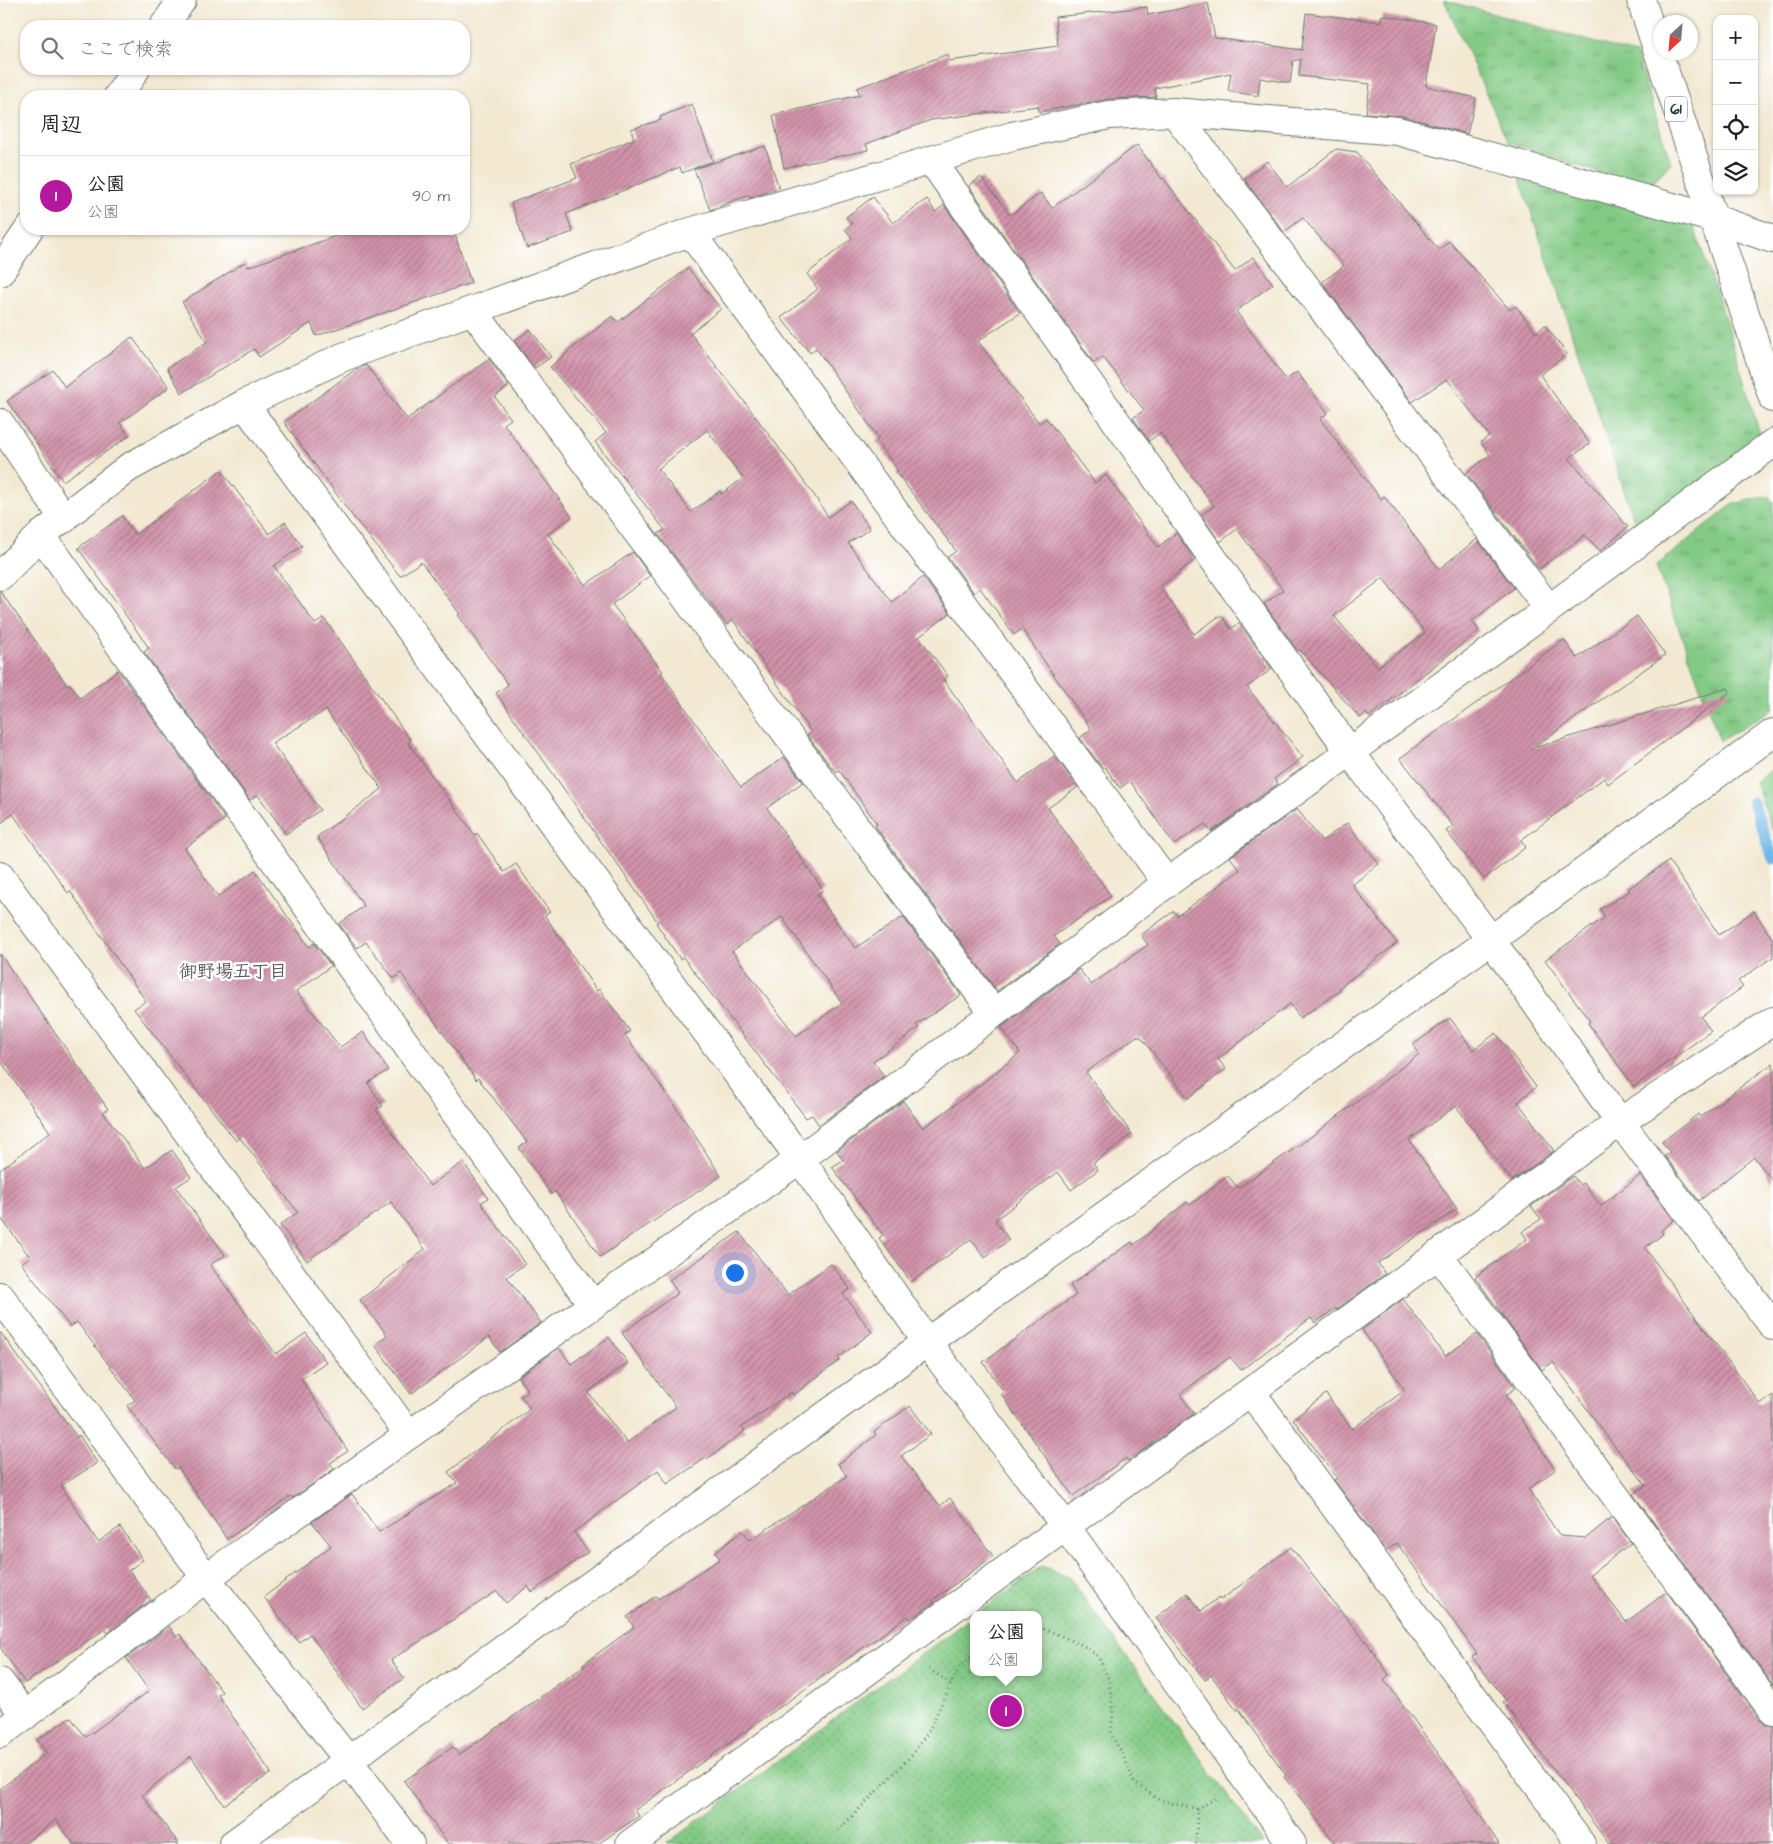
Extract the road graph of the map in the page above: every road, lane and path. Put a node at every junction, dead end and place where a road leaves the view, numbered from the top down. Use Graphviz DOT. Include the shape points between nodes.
graph roads {
  1 [pos="182,0"];
  2 [pos="1641,0"];
  3 [pos="168,20"];
  4 [pos="132,75"];
  5 [pos="122,90"];
  6 [pos="1174,112"];
  7 [pos="932,160"];
  8 [pos="1712,218"];
  9 [pos="690,232"];
  10 [pos="25,235"];
  11 [pos="1773,239"];
  12 [pos="0,272"];
  13 [pos="473,311"];
  14 [pos="1773,398"];
  15 [pos="244,404"];
  16 [pos="0,423"];
  17 [pos="1773,444"];
  18 [pos="64,520"];
  19 [pos="41,536"];
  20 [pos="0,576"];
  21 [pos="1549,609"];
  22 [pos="1773,733"];
  23 [pos="1350,752"];
  24 [pos="0,876"];
  25 [pos="1167,883"];
  26 [pos="1491,940"];
  27 [pos="994,1013"];
  28 [pos="1773,1021"];
  29 [pos="1620,1122"];
  30 [pos="800,1158"];
  31 [pos="1438,1254"];
  32 [pos="0,1296"];
  33 [pos="593,1305"];
  34 [pos="1773,1326"];
  35 [pos="928,1342"];
  36 [pos="1251,1392"];
  37 [pos="409,1435"];
  38 [pos="1066,1527"];
  39 [pos="206,1578"];
  40 [pos="1042,1629"];
  41 [pos="970,1658"];
  42 [pos="0,1682"];
  43 [pos="1773,1711"];
  44 [pos="25,1716"];
  45 [pos="0,1734"];
  46 [pos="348,1760"];
  47 [pos="1246,1780"];
  48 [pos="1197,1809"];
  49 [pos="838,1831"];
  50 [pos="233,1844"];
  51 [pos="410,1844"];
  52 [pos="630,1844"];
  53 [pos="1196,1844"];
  54 [pos="1292,1844"];
  55 [pos="1581,1844"];
  1 -- 3 [label="street"];
  2 -- 8 [label="street, 61"];
  4 -- 5 [label="street"];
  6 -- 7 [label="street" via="1109,115 1012,136"];
  6 -- 8 [label="street" via="1398,131"];
  6 -- 21 [label="street"];
  7 -- 9 [label="street"];
  7 -- 23 [label="street"];
  8 -- 11 [label="street"];
  8 -- 14 [label="street, 61"];
  9 -- 13 [label="street"];
  9 -- 25 [label="street"];
  10 -- 12 [label="street"];
  13 -- 15 [label="street" via="343,357"];
  13 -- 27 [label="street"];
  15 -- 18 [label="street" via="128,468"];
  15 -- 30 [label="street"];
  16 -- 18 [label="street"];
  17 -- 21 [label="street"];
  18 -- 19 [label="street"];
  19 -- 20 [label="street"];
  19 -- 33 [label="street"];
  21 -- 23 [label="street"];
  22 -- 26 [label="street"];
  23 -- 25 [label="street"];
  23 -- 26 [label="street"];
  24 -- 37 [label="street"];
  25 -- 27 [label="street"];
  26 -- 29 [label="street"];
  26 -- 35 [label="street"];
  27 -- 30 [label="street"];
  28 -- 29 [label="street"];
  29 -- 31 [label="street"];
  29 -- 34 [label="street"];
  30 -- 33 [label="street"];
  30 -- 35 [label="street"];
  31 -- 36 [label="street"];
  31 -- 43 [label="street"];
  32 -- 39 [label="street"];
  33 -- 37 [label="street"];
  35 -- 38 [label="street"];
  35 -- 46 [label="street"];
  36 -- 38 [label="street"];
  36 -- 55 [label="street"];
  37 -- 39 [label="street"];
  38 -- 47 [label="street"];
  38 -- 52 [label="street"];
  39 -- 44 [label="street"];
  39 -- 46 [label="street"];
  40 -- 48 [label="path" via="1082,1645 1098,1656 1109,1680 1113,1712 1111,1734 1134,1782 1159,1800"];
  41 -- 49 [label="path" via="960,1666 928,1732 912,1755"];
  42 -- 44 [label="street"];
  44 -- 45 [label="street"];
  46 -- 50 [label="street"];
  46 -- 51 [label="street"];
  47 -- 48 [label="path"];
  47 -- 54 [label="street"];
  48 -- 53 [label="path"];
}
